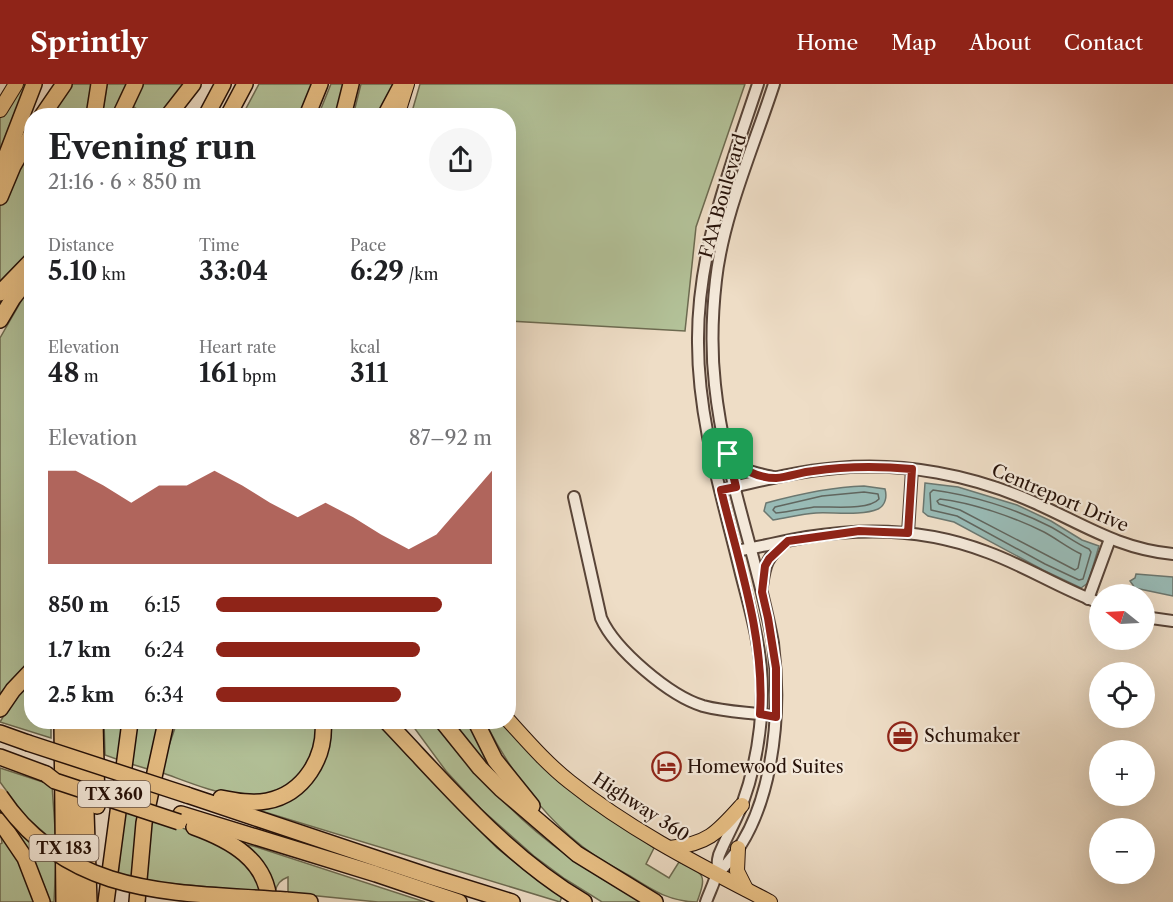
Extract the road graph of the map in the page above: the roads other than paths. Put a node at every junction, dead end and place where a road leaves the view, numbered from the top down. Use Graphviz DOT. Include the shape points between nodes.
graph roads {
  1 [pos="16,84"];
  2 [pos="34,84"];
  3 [pos="64,84"];
  4 [pos="99,84"];
  5 [pos="135,84"];
  6 [pos="193,84"];
  7 [pos="213,84"];
  8 [pos="223,84"];
  9 [pos="232,84"];
  10 [pos="245,84"];
  11 [pos="320,84"];
  12 [pos="351,84"];
  13 [pos="402,84"];
  14 [pos="407,84"];
  15 [pos="758,84"];
  16 [pos="774,84"];
  17 [pos="25,108"];
  18 [pos="48,108"];
  19 [pos="95,108"];
  20 [pos="124,108"];
  21 [pos="174,108"];
  22 [pos="200,108"];
  23 [pos="210,108"];
  24 [pos="219,108"];
  25 [pos="232,108"];
  26 [pos="310,108"];
  27 [pos="345,108"];
  28 [pos="389,108"];
  29 [pos="400,108"];
  30 [pos="0,110"];
  31 [pos="24,110"];
  32 [pos="24,147"];
  33 [pos="0,171"];
  34 [pos="0,197"];
  35 [pos="24,268"];
  36 [pos="24,284"];
  37 [pos="0,293"];
  38 [pos="699,311"];
  39 [pos="714,312"];
  40 [pos="0,320"];
  41 [pos="728,454"];
  42 [pos="912,469"];
  43 [pos="776,478"];
  44 [pos="736,487"];
  45 [pos="721,490"];
  46 [pos="574,497"];
  47 [pos="908,533"];
  48 [pos="1110,539"];
  49 [pos="788,541"];
  50 [pos="751,549"];
  51 [pos="736,551"];
  52 [pos="1173,554"];
  53 [pos="762,592"];
  54 [pos="1088,599"];
  55 [pos="1155,619"];
  56 [pos="1173,621"];
  57 [pos="24,678"];
  58 [pos="0,709"];
  59 [pos="760,714"];
  60 [pos="776,717"];
  61 [pos="516,728"];
  62 [pos="65,729"];
  63 [pos="68,729"];
  64 [pos="84,729"];
  65 [pos="95,729"];
  66 [pos="129,729"];
  67 [pos="166,729"];
  68 [pos="323,729"];
  69 [pos="394,729"];
  70 [pos="407,729"];
  71 [pos="449,729"];
  72 [pos="480,729"];
  73 [pos="0,733"];
  74 [pos="0,757"];
  75 [pos="441,778"];
  76 [pos="188,792"];
  77 [pos="0,796"];
  78 [pos="742,805"];
  79 [pos="180,818"];
  80 [pos="0,821"];
  81 [pos="547,827"];
  82 [pos="669,848"];
  83 [pos="738,848"];
  84 [pos="717,874"];
  85 [pos="746,889"];
  86 [pos="707,898"];
  87 [pos="138,901"];
  88 [pos="42,902"];
  89 [pos="64,902"];
  90 [pos="75,902"];
  91 [pos="89,902"];
  92 [pos="98,902"];
  93 [pos="106,902"];
  94 [pos="269,902"];
  95 [pos="305,902"];
  96 [pos="310,902"];
  97 [pos="459,902"];
  98 [pos="512,902"];
  99 [pos="584,902"];
  100 [pos="655,902"];
  101 [pos="770,902"];
  1 -- 30 [label="main road"];
  2 -- 17 [label="highway"];
  3 -- 18 [label="highway"];
  4 -- 19 [label="highway"];
  5 -- 20 [label="highway"];
  6 -- 21 [label="highway"];
  7 -- 22 [label="highway"];
  8 -- 23 [label="highway"];
  9 -- 24 [label="highway"];
  10 -- 25 [label="highway"];
  11 -- 26 [label="highway"];
  12 -- 27 [label="highway"];
  13 -- 28 [label="highway"];
  14 -- 29 [label="main road"];
  15 -- 38 [label="street, FAA Boulevard" via="718,202 702,275"];
  16 -- 39 [label="street, FAA Boulevard" via="723,243"];
  31 -- 33 [label="highway"];
  32 -- 34 [label="highway"];
  35 -- 37 [label="highway"];
  36 -- 40 [label="highway"];
  38 -- 39 [label="street"];
  38 -- 45 [label="street, FAA Boulevard" via="699,375"];
  39 -- 41 [label="street, FAA Boulevard" via="715,385"];
  41 -- 43 [label="street" via="734,464"];
  41 -- 44 [label="street, FAA Boulevard"];
  42 -- 43 [label="street, Centreport Drive" via="862,466"];
  42 -- 47 [label="street"];
  42 -- 48 [label="street, Centreport Drive" via="966,478 1008,492"];
  43 -- 44 [label="street, Centreport Drive"];
  44 -- 45 [label="street, Centreport Drive"];
  44 -- 50 [label="street, FAA Boulevard"];
  45 -- 51 [label="street, FAA Boulevard"];
  46 -- 59 [label="street" via="600,618 610,635 658,681 683,698 736,714"];
  47 -- 49 [label="street" via="859,531"];
  47 -- 54 [label="street" via="988,552"];
  48 -- 52 [label="street, Centreport Drive"];
  48 -- 54 [label="street"];
  49 -- 50 [label="street"];
  49 -- 53 [label="street" via="765,566"];
  50 -- 51 [label="street"];
  50 -- 53 [label="street, FAA Boulevard"];
  51 -- 59 [label="street, FAA Boulevard" via="759,653"];
  53 -- 60 [label="street, FAA Boulevard" via="776,668"];
  55 -- 56 [label="street"];
  57 -- 58 [label="highway"];
  59 -- 60 [label="street"];
  59 -- 78 [label="street, FAA Boulevard" via="754,764"];
  60 -- 83 [label="street, FAA Boulevard" via="759,801"];
  61 -- 82 [label="main road, Highway 360" via="569,781"];
  62 -- 89 [label="highway, TX 183"];
  63 -- 90 [label="highway" via="73,742"];
  64 -- 91 [label="highway"];
  65 -- 92 [label="highway, TX 183"];
  66 -- 93 [label="highway"];
  67 -- 87 [label="highway" via="144,823"];
  68 -- 76 [label="highway" via="318,758 304,781 287,794 269,801 249,802"];
  69 -- 75 [label="highway"];
  70 -- 75 [label="highway"];
  71 -- 81 [label="highway" via="501,789"];
  72 -- 81 [label="highway" via="495,760"];
  73 -- 76 [label="highway, TX 360, bridge"];
  74 -- 79 [label="highway, TX 360, bridge"];
  75 -- 99 [label="highway" via="491,831"];
  76 -- 98 [label="highway, TX 360"];
  77 -- 95 [label="highway, bridge" via="43,843 106,879 150,889"];
  78 -- 82 [label="main road" via="707,839"];
  78 -- 84 [label="street, FAA Boulevard" via="717,858"];
  79 -- 94 [label="highway" via="250,857 268,887"];
  79 -- 97 [label="highway, TX 360"];
  80 -- 88 [label="highway" via="25,858"];
  81 -- 100 [label="highway" via="577,854"];
  82 -- 84 [label="main road, Highway 360"];
  83 -- 84 [label="street, FAA Boulevard"];
  83 -- 85 [label="main road" via="737,871"];
  84 -- 85 [label="main road, Highway 360"];
  84 -- 86 [label="street, FAA Boulevard"];
  85 -- 101 [label="main road, Highway 360"];
  95 -- 96 [label="highway"];
}
